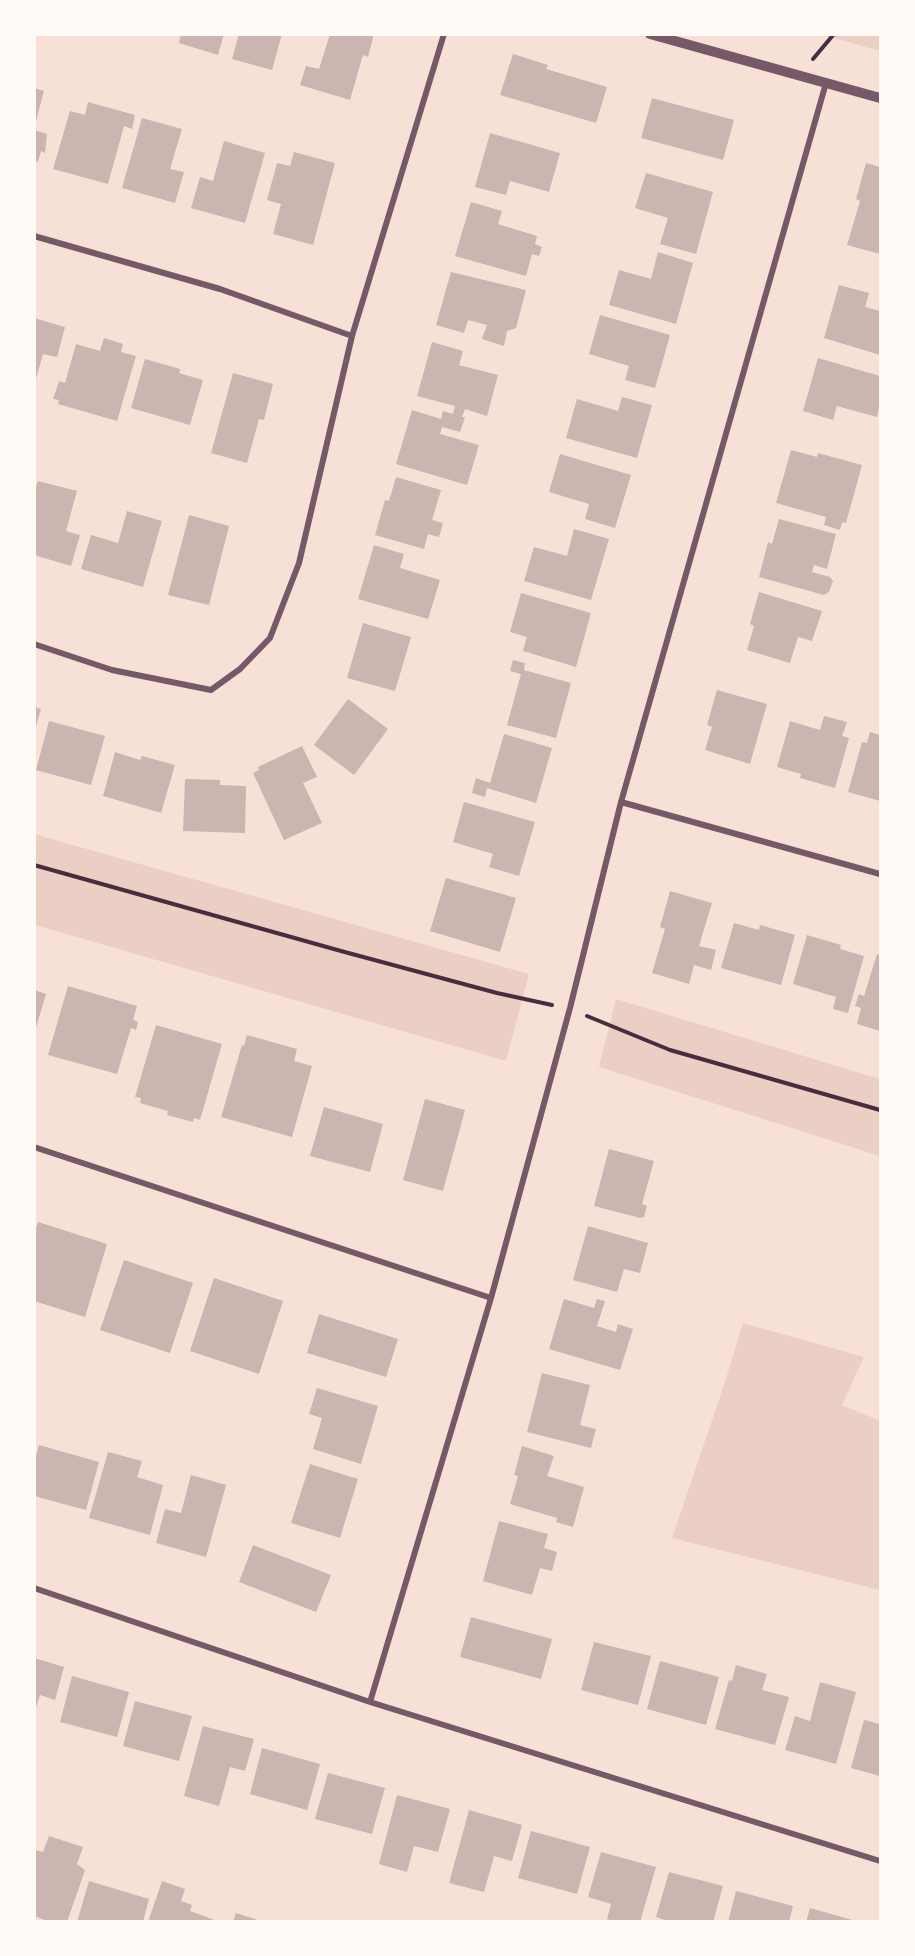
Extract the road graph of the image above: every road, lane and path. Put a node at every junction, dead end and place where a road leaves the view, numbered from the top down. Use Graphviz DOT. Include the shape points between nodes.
graph roads {
  1 [pos="444,34"];
  2 [pos="650,34"];
  3 [pos="834,34"];
  4 [pos="798,76"];
  5 [pos="826,82"];
  6 [pos="880,98"];
  7 [pos="34,236"];
  8 [pos="352,336"];
  9 [pos="34,644"];
  10 [pos="621,802"];
  11 [pos="34,865"];
  12 [pos="880,874"];
  13 [pos="570,1008"];
  14 [pos="880,1110"];
  15 [pos="34,1147"];
  16 [pos="491,1298"];
  17 [pos="34,1588"];
  18 [pos="369,1702"];
  19 [pos="880,1861"];
  1 -- 8 [label="street"];
  2 -- 4 [label="street"];
  3 -- 4 [label="path"];
  4 -- 5 [label="street"];
  5 -- 6 [label="street"];
  5 -- 10 [label="street"];
  7 -- 8 [label="street" via="220,290"];
  8 -- 9 [label="street" via="299,563 270,638 240,669 211,690 112,670"];
  10 -- 12 [label="street"];
  10 -- 13 [label="street"];
  11 -- 13 [label="path" via="497,993"];
  13 -- 14 [label="path" via="670,1050"];
  13 -- 16 [label="street"];
  15 -- 16 [label="street"];
  16 -- 18 [label="street"];
  17 -- 18 [label="street"];
  18 -- 19 [label="street"];
}
